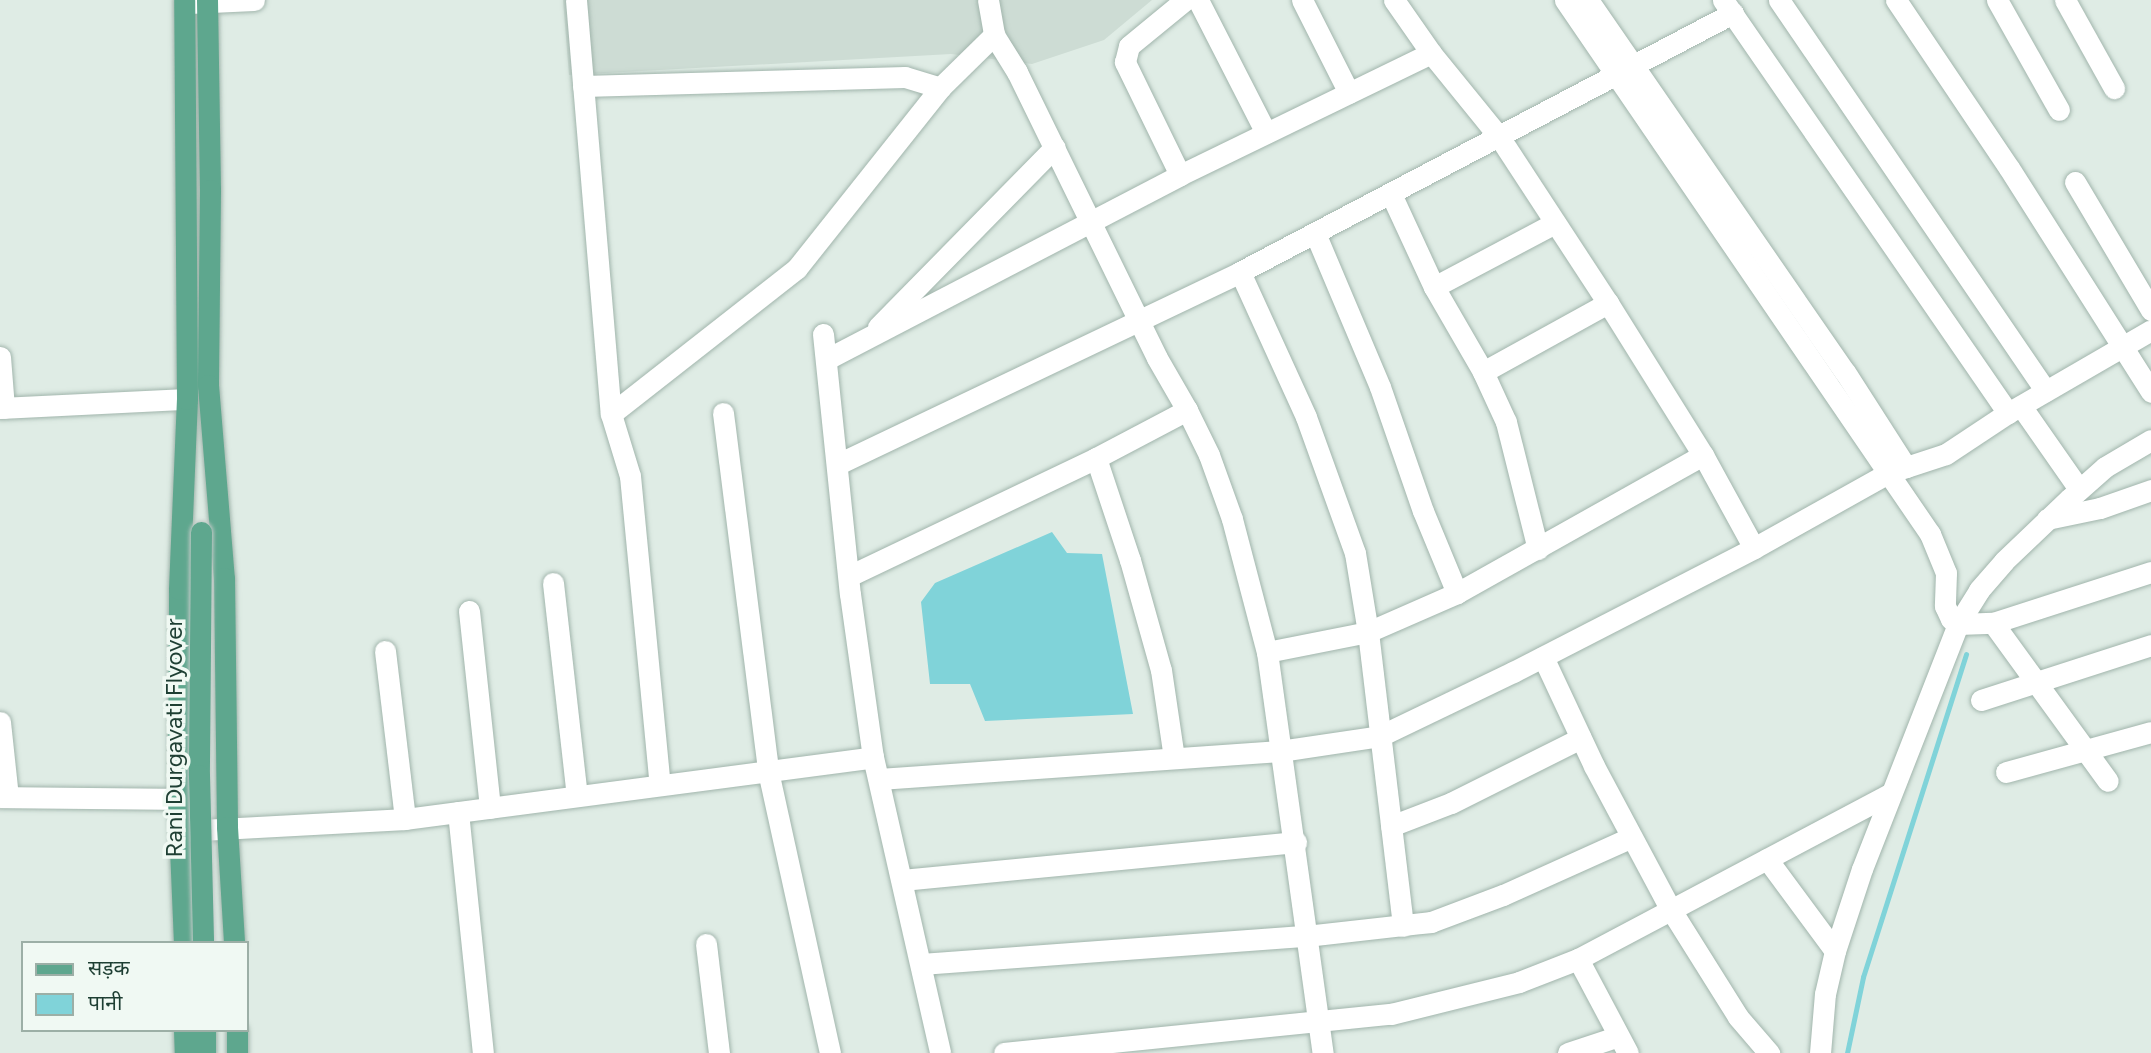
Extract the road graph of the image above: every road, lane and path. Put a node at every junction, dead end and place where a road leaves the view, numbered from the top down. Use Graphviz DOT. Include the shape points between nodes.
graph roads {
  1 [pos="254,0"];
  2 [pos="576,0"];
  3 [pos="988,0"];
  4 [pos="1185,0"];
  5 [pos="1198,0"];
  6 [pos="1302,0"];
  7 [pos="1394,0"];
  8 [pos="1565,0"];
  9 [pos="1588,0"];
  10 [pos="1779,0"];
  11 [pos="1896,0"];
  12 [pos="1997,0"];
  13 [pos="2065,0"];
  14 [pos="184,1"];
  15 [pos="207,2"];
  16 [pos="1728,6"];
  17 [pos="994,35"];
  18 [pos="1431,53"];
  19 [pos="1624,70"];
  20 [pos="583,86"];
  21 [pos="940,88"];
  22 [pos="2114,89"];
  23 [pos="1349,93"];
  24 [pos="2059,110"];
  25 [pos="1266,133"];
  26 [pos="1500,138"];
  27 [pos="1055,148"];
  28 [pos="1180,175"];
  29 [pos="2075,182"];
  30 [pos="1391,194"];
  31 [pos="1092,223"];
  32 [pos="1555,223"];
  33 [pos="1315,233"];
  34 [pos="1240,272"];
  35 [pos="1434,287"];
  36 [pos="1608,303"];
  37 [pos="2151,310"];
  38 [pos="1138,318"];
  39 [pos="2151,330"];
  40 [pos="823,334"];
  41 [pos="864,340"];
  42 [pos="2120,346"];
  43 [pos="0,357"];
  44 [pos="827,359"];
  45 [pos="1483,372"];
  46 [pos="2046,391"];
  47 [pos="2151,392"];
  48 [pos="187,399"];
  49 [pos="2,408"];
  50 [pos="1187,410"];
  51 [pos="2015,410"];
  52 [pos="723,413"];
  53 [pos="611,414"];
  54 [pos="2151,440"];
  55 [pos="1703,455"];
  56 [pos="1096,458"];
  57 [pos="838,464"];
  58 [pos="1897,470"];
  59 [pos="184,479"];
  60 [pos="217,488"];
  61 [pos="2079,489"];
  62 [pos="2151,490"];
  63 [pos="2047,519"];
  64 [pos="201,532"];
  65 [pos="1538,548"];
  66 [pos="1754,548"];
  67 [pos="2151,572"];
  68 [pos="849,576"];
  69 [pos="553,583"];
  70 [pos="1457,593"];
  71 [pos="469,611"];
  72 [pos="1993,623"];
  73 [pos="1958,624"];
  74 [pos="1368,632"];
  75 [pos="2151,645"];
  76 [pos="385,651"];
  77 [pos="1267,652"];
  78 [pos="1543,657"];
  79 [pos="2036,682"];
  80 [pos="1981,700"];
  81 [pos="0,722"];
  82 [pos="2151,732"];
  83 [pos="1380,736"];
  84 [pos="1581,738"];
  85 [pos="2086,750"];
  86 [pos="1280,751"];
  87 [pos="873,757"];
  88 [pos="1174,758"];
  89 [pos="768,771"];
  90 [pos="2006,772"];
  91 [pos="878,779"];
  92 [pos="2108,780"];
  93 [pos="660,785"];
  94 [pos="1890,794"];
  95 [pos="577,796"];
  96 [pos="4,797"];
  97 [pos="178,799"];
  98 [pos="490,808"];
  99 [pos="458,812"];
  100 [pos="405,819"];
  101 [pos="1391,826"];
  102 [pos="227,827"];
  103 [pos="178,831"];
  104 [pos="1632,837"];
  105 [pos="1296,842"];
  106 [pos="1767,859"];
  107 [pos="902,880"];
  108 [pos="1671,910"];
  109 [pos="1403,926"];
  110 [pos="1306,936"];
  111 [pos="184,941"];
  112 [pos="203,941"];
  113 [pos="234,941"];
  114 [pos="706,944"];
  115 [pos="1835,951"];
  116 [pos="1578,959"];
  117 [pos="920,964"];
  118 [pos="1320,1023"];
  119 [pos="184,1032"];
  120 [pos="205,1032"];
  121 [pos="237,1032"];
  122 [pos="1622,1045"];
  123 [pos="185,1053"];
  124 [pos="205,1053"];
  125 [pos="237,1053"];
  126 [pos="483,1053"];
  127 [pos="719,1053"];
  128 [pos="831,1053"];
  129 [pos="940,1053"];
  130 [pos="1004,1053"];
  131 [pos="1323,1053"];
  132 [pos="1568,1053"];
  133 [pos="1769,1053"];
  134 [pos="1820,1053"];
  1 -- 15 [label="street"];
  2 -- 20 [label="street"];
  3 -- 17 [label="street"];
  4 -- 28 [label="street" via="1129,46 1125,62"];
  5 -- 25 [label="street"];
  6 -- 23 [label="street"];
  7 -- 18 [label="street"];
  8 -- 19 [label="street"];
  9 -- 19 [label="street"];
  10 -- 46 [label="street"];
  11 -- 42 [label="street" via="2009,168"];
  12 -- 24 [label="street"];
  13 -- 22 [label="street"];
  14 -- 15 [label="street"];
  14 -- 48 [label="main road"];
  15 -- 60 [label="main road" via="208,385"];
  16 -- 19 [label="street"];
  16 -- 51 [label="street"];
  17 -- 21 [label="street"];
  17 -- 27 [label="street"];
  18 -- 23 [label="street"];
  18 -- 26 [label="street"];
  19 -- 26 [label="street"];
  19 -- 58 [label="street"];
  20 -- 21 [label="street" via="905,77"];
  20 -- 53 [label="street"];
  21 -- 53 [label="street" via="797,268"];
  23 -- 25 [label="street"];
  25 -- 28 [label="street"];
  26 -- 30 [label="street"];
  26 -- 32 [label="street"];
  27 -- 31 [label="street"];
  27 -- 41 [label="street"];
  28 -- 31 [label="street"];
  29 -- 37 [label="street"];
  30 -- 33 [label="street"];
  30 -- 35 [label="street"];
  31 -- 38 [label="street"];
  31 -- 41 [label="street"];
  32 -- 35 [label="street"];
  32 -- 36 [label="street"];
  33 -- 34 [label="street"];
  33 -- 70 [label="street" via="1380,387"];
  34 -- 38 [label="street"];
  34 -- 74 [label="street" via="1337,498 1354,554"];
  35 -- 45 [label="street"];
  36 -- 45 [label="street"];
  36 -- 55 [label="street"];
  38 -- 50 [label="street"];
  38 -- 57 [label="street"];
  39 -- 42 [label="street"];
  40 -- 44 [label="street"];
  41 -- 44 [label="street"];
  42 -- 46 [label="street"];
  42 -- 47 [label="street"];
  43 -- 49 [label="street"];
  44 -- 57 [label="street"];
  45 -- 65 [label="street" via="1506,422"];
  46 -- 51 [label="street"];
  48 -- 49 [label="street"];
  48 -- 59 [label="main road"];
  50 -- 56 [label="street"];
  50 -- 77 [label="street" via="1232,519"];
  51 -- 58 [label="street" via="1946,454"];
  51 -- 61 [label="street"];
  52 -- 89 [label="street"];
  53 -- 93 [label="street" via="630,476"];
  54 -- 61 [label="street" via="2105,467"];
  55 -- 65 [label="street"];
  55 -- 66 [label="street"];
  56 -- 68 [label="street"];
  56 -- 88 [label="street" via="1161,670"];
  57 -- 68 [label="street"];
  58 -- 66 [label="street"];
  58 -- 73 [label="street" via="1940,554 1946,573 1947,614"];
  59 -- 64 [label="main road, Rani Durgavati Flyover"];
  59 -- 97 [label="main road"];
  60 -- 64 [label="main road, Rani Durgavati Flyover"];
  60 -- 102 [label="main road" via="224,578"];
  61 -- 63 [label="street"];
  62 -- 63 [label="street" via="2100,508"];
  63 -- 73 [label="street" via="1979,590"];
  64 -- 112 [label="main road, Rani Durgavati Flyover, bridge"];
  65 -- 70 [label="street"];
  66 -- 78 [label="street"];
  67 -- 72 [label="street"];
  68 -- 87 [label="street"];
  69 -- 95 [label="street"];
  70 -- 74 [label="street"];
  71 -- 98 [label="street"];
  72 -- 73 [label="street"];
  72 -- 79 [label="street"];
  73 -- 94 [label="street"];
  74 -- 77 [label="street"];
  74 -- 83 [label="street"];
  75 -- 79 [label="street"];
  76 -- 100 [label="street"];
  77 -- 86 [label="street"];
  78 -- 83 [label="street"];
  78 -- 84 [label="street"];
  79 -- 80 [label="street"];
  79 -- 85 [label="street"];
  81 -- 96 [label="street"];
  82 -- 85 [label="street"];
  83 -- 86 [label="street"];
  83 -- 101 [label="street"];
  84 -- 101 [label="street" via="1461,798"];
  84 -- 104 [label="street"];
  85 -- 90 [label="street"];
  85 -- 92 [label="street"];
  86 -- 88 [label="street"];
  86 -- 105 [label="street"];
  87 -- 89 [label="street"];
  87 -- 91 [label="street"];
  88 -- 91 [label="street"];
  89 -- 93 [label="street"];
  89 -- 128 [label="street"];
  91 -- 107 [label="street"];
  93 -- 95 [label="street"];
  94 -- 106 [label="street"];
  94 -- 115 [label="street"];
  95 -- 98 [label="street"];
  96 -- 97 [label="street"];
  97 -- 103 [label="main road"];
  98 -- 99 [label="street"];
  99 -- 100 [label="street"];
  99 -- 126 [label="street"];
  100 -- 102 [label="street"];
  101 -- 109 [label="street"];
  102 -- 103 [label="street"];
  102 -- 113 [label="main road"];
  103 -- 111 [label="main road"];
  104 -- 108 [label="street"];
  104 -- 109 [label="street" via="1503,895 1431,922"];
  105 -- 107 [label="street"];
  105 -- 110 [label="street"];
  106 -- 108 [label="street"];
  106 -- 115 [label="street"];
  107 -- 117 [label="street"];
  108 -- 116 [label="street"];
  108 -- 133 [label="street" via="1738,1017"];
  109 -- 110 [label="street"];
  110 -- 117 [label="street"];
  110 -- 118 [label="street"];
  114 -- 127 [label="street"];
  115 -- 134 [label="street" via="1825,993"];
  116 -- 118 [label="street" via="1519,982 1443,1003"];
  116 -- 122 [label="street"];
  117 -- 129 [label="street"];
  118 -- 130 [label="street"];
  118 -- 131 [label="street"];
  119 -- 123 [label="main road"];
  120 -- 124 [label="main road"];
  121 -- 125 [label="main road"];
  122 -- 132 [label="street"];
}
